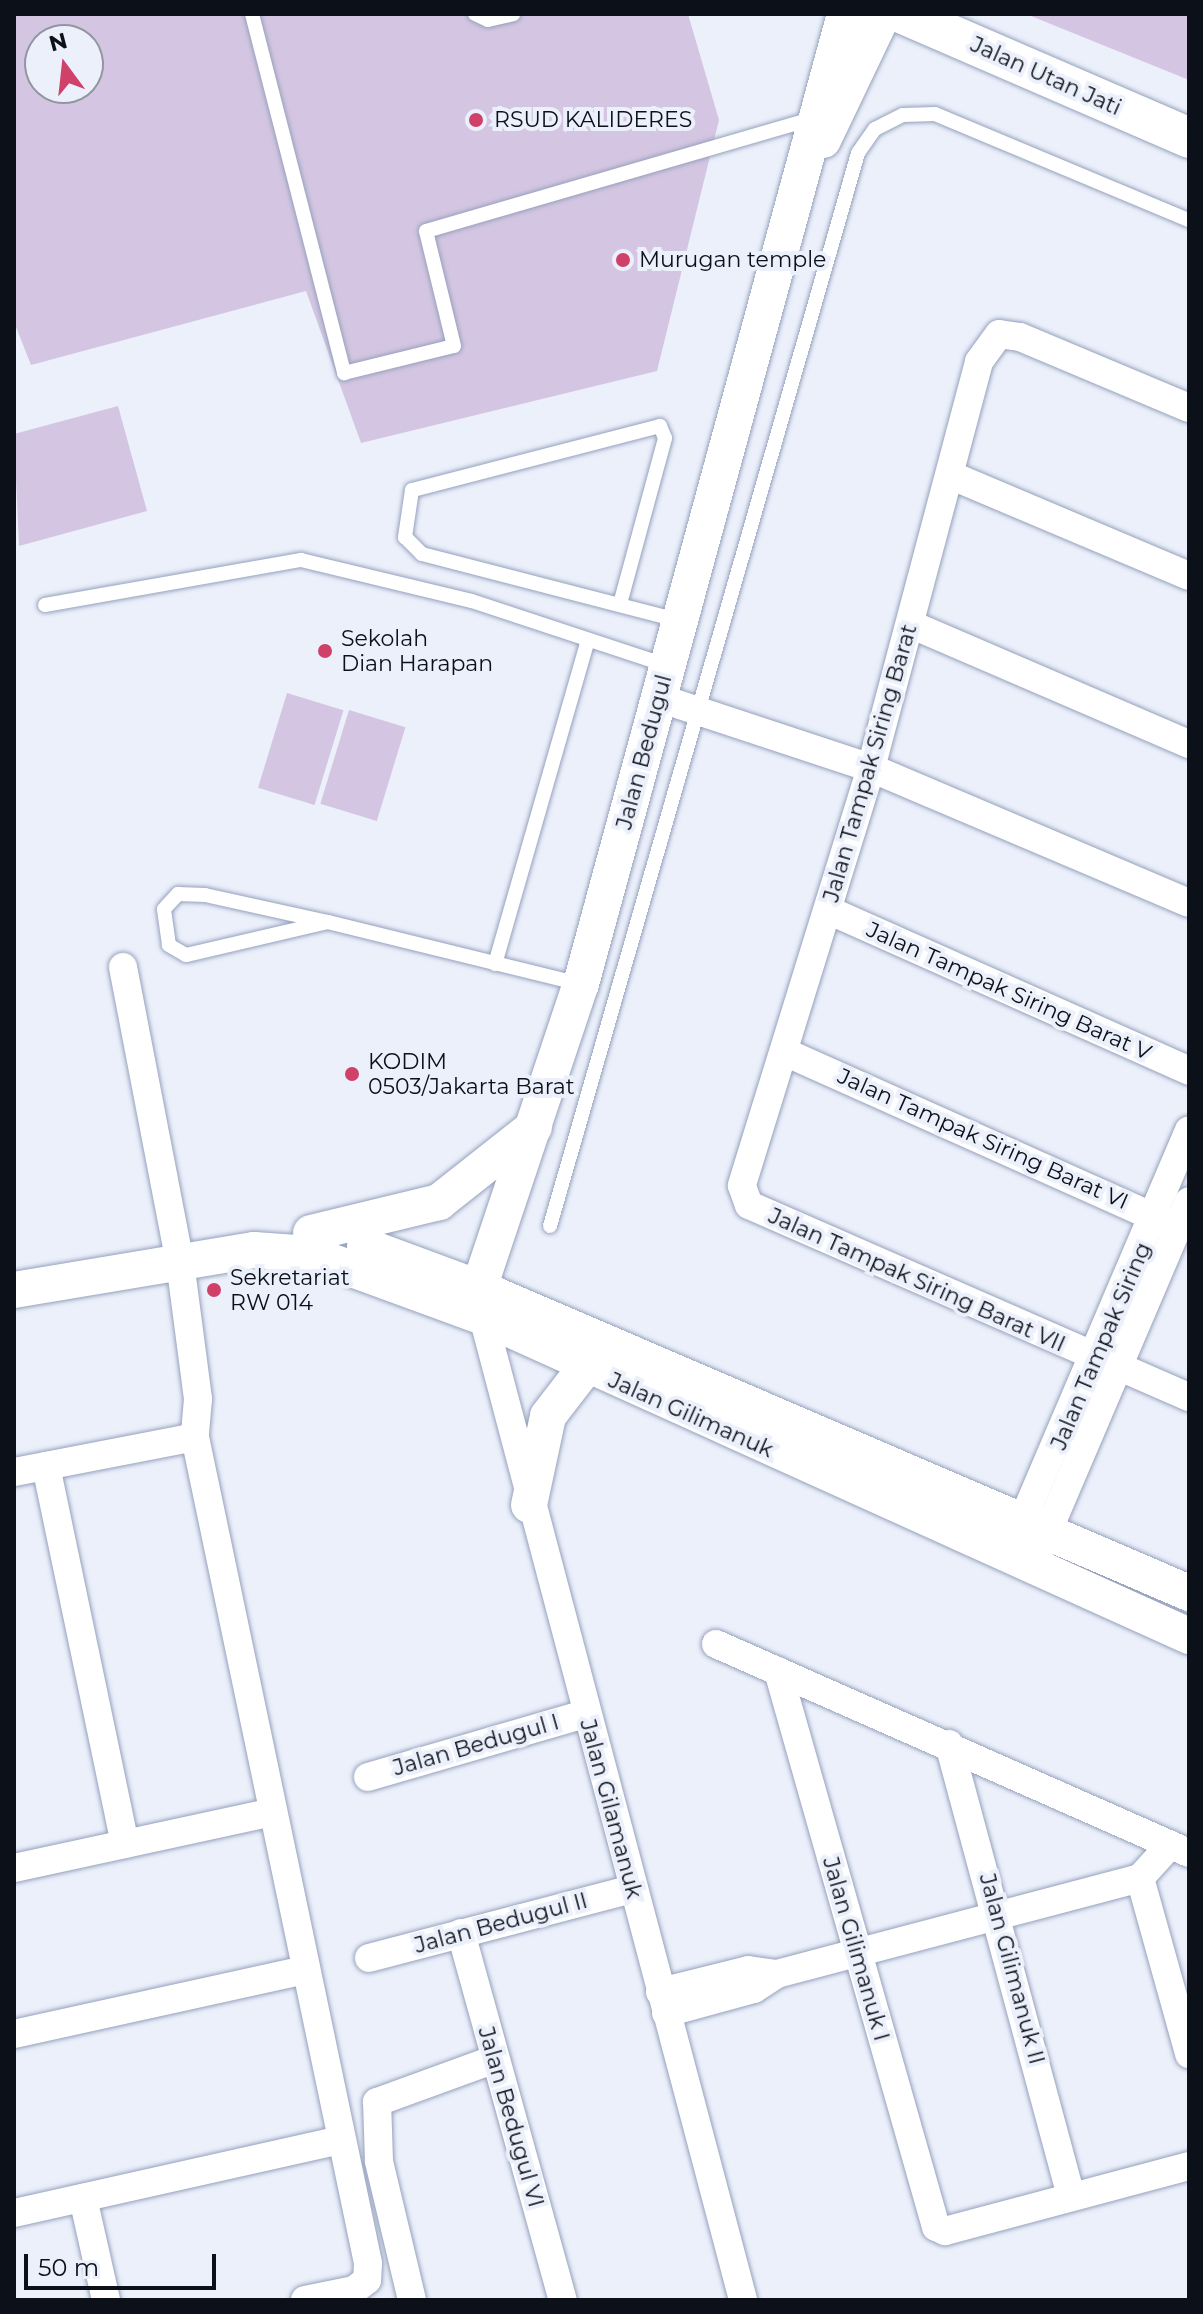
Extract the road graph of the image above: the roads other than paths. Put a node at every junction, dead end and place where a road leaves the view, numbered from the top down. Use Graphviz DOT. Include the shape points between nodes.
graph roads {
  1 [pos="475,14"];
  2 [pos="513,14"];
  3 [pos="845,14"];
  4 [pos="883,14"];
  5 [pos="903,14"];
  6 [pos="255,15"];
  7 [pos="818,117"];
  8 [pos="1189,138"];
  9 [pos="796,182"];
  10 [pos="1189,220"];
  11 [pos="1189,408"];
  12 [pos="950,475"];
  13 [pos="1189,576"];
  14 [pos="620,604"];
  15 [pos="45,605"];
  16 [pos="680,620"];
  17 [pos="910,624"];
  18 [pos="588,640"];
  19 [pos="663,682"];
  20 [pos="698,712"];
  21 [pos="1189,744"];
  22 [pos="871,768"];
  23 [pos="1189,903"];
  24 [pos="828,910"];
  25 [pos="328,922"];
  26 [pos="495,964"];
  27 [pos="123,967"];
  28 [pos="581,984"];
  29 [pos="787,1053"];
  30 [pos="1189,1071"];
  31 [pos="539,1122"];
  32 [pos="1189,1131"];
  33 [pos="743,1195"];
  34 [pos="1189,1201"];
  35 [pos="1167,1222"];
  36 [pos="550,1226"];
  37 [pos="311,1233"];
  38 [pos="253,1242"];
  39 [pos="179,1254"];
  40 [pos="14,1274"];
  41 [pos="14,1290"];
  42 [pos="481,1302"];
  43 [pos="1107,1364"];
  44 [pos="585,1368"];
  45 [pos="1189,1397"];
  46 [pos="195,1437"];
  47 [pos="46,1466"];
  48 [pos="14,1472"];
  49 [pos="529,1505"];
  50 [pos="1035,1527"];
  51 [pos="1019,1562"];
  52 [pos="1189,1593"];
  53 [pos="1189,1636"];
  54 [pos="716,1644"];
  55 [pos="778,1671"];
  56 [pos="585,1714"];
  57 [pos="949,1744"];
  58 [pos="368,1777"];
  59 [pos="269,1813"];
  60 [pos="125,1844"];
  61 [pos="1180,1849"];
  62 [pos="14,1868"];
  63 [pos="1140,1878"];
  64 [pos="632,1889"];
  65 [pos="1000,1917"];
  66 [pos="461,1933"];
  67 [pos="857,1954"];
  68 [pos="369,1958"];
  69 [pos="306,1970"];
  70 [pos="663,2002"];
  71 [pos="14,2034"];
  72 [pos="1189,2054"];
  73 [pos="495,2059"];
  74 [pos="341,2140"];
  75 [pos="1189,2166"];
  76 [pos="1071,2196"];
  77 [pos="83,2198"];
  78 [pos="14,2213"];
  79 [pos="410,2292"];
  80 [pos="106,2300"];
  81 [pos="305,2300"];
  82 [pos="563,2300"];
  83 [pos="743,2300"];
  1 -- 2 [label="lane" via="488,20"];
  3 -- 7 [label="street, Jalan Bedugul"];
  4 -- 9 [label="street, Jalan Bedugul" via="848,100"];
  5 -- 8 [label="main road, Jalan Utan Jati"];
  6 -- 7 [label="lane" via="344,373 454,346 426,231"];
  7 -- 9 [label="street, Jalan Bedugul"];
  9 -- 16 [label="street, Jalan Bedugul"];
  10 -- 20 [label="lane" via="935,114 903,115 875,129 858,153"];
  11 -- 12 [label="street, Jalan Tampak Siring Barat" via="999,334 979,362"];
  12 -- 13 [label="street"];
  12 -- 17 [label="street, Jalan Tampak Siring Barat"];
  14 -- 14 [label="lane" via="422,554 405,537 412,490 660,426 665,438"];
  14 -- 16 [label="lane"];
  15 -- 18 [label="lane" via="301,560 472,601"];
  16 -- 19 [label="street, Jalan Bedugul"];
  17 -- 21 [label="street"];
  17 -- 22 [label="street, Jalan Tampak Siring Barat"];
  18 -- 19 [label="lane"];
  18 -- 26 [label="lane"];
  19 -- 20 [label="street"];
  19 -- 28 [label="street, Jalan Bedugul"];
  20 -- 22 [label="street"];
  20 -- 36 [label="lane"];
  22 -- 23 [label="street"];
  22 -- 24 [label="street, Jalan Tampak Siring Barat"];
  24 -- 29 [label="street, Jalan Tampak Siring Barat"];
  24 -- 30 [label="street, Jalan Tampak Siring Barat V"];
  25 -- 25 [label="lane" via="205,895 178,894 164,909 169,945 186,955"];
  25 -- 26 [label="lane"];
  26 -- 28 [label="lane"];
  27 -- 39 [label="street"];
  28 -- 31 [label="street, Jalan Bedugul"];
  29 -- 33 [label="street, Jalan Tampak Siring Barat"];
  29 -- 35 [label="street, Jalan Tampak Siring Barat VI"];
  31 -- 37 [label="street" via="481,1176 439,1202"];
  31 -- 42 [label="street, Jalan Bedugul"];
  32 -- 35 [label="street, Jalan Tampak Siring"];
  33 -- 43 [label="street, Jalan Tampak Siring Barat VII" via="749,1205"];
  34 -- 35 [label="street, Jalan Tampak Siring"];
  35 -- 43 [label="street, Jalan Tampak Siring"];
  37 -- 38 [label="street, Jalan Gilimanuk"];
  37 -- 42 [label="street, Jalan Gilimanuk"];
  38 -- 39 [label="street, Jalan Gilimanuk"];
  38 -- 42 [label="street, Jalan Gilimanuk"];
  39 -- 40 [label="street"];
  39 -- 41 [label="street"];
  39 -- 46 [label="street" via="198,1399"];
  42 -- 44 [label="street, Jalan Gilimanuk"];
  42 -- 49 [label="street, Jalan Gilamanuk"];
  42 -- 50 [label="street, Jalan Gilimanuk"];
  43 -- 45 [label="street, Jalan Tampak Siring Barat VII"];
  43 -- 50 [label="street, Jalan Tampak Siring"];
  44 -- 49 [label="street" via="548,1416"];
  44 -- 51 [label="street, Jalan Gilimanuk"];
  46 -- 47 [label="street"];
  46 -- 59 [label="street"];
  47 -- 48 [label="street"];
  47 -- 60 [label="street"];
  49 -- 56 [label="street, Jalan Gilamanuk"];
  50 -- 51 [label="street, Jalan Tampak Siring"];
  50 -- 52 [label="street, Jalan Gilimanuk"];
  51 -- 53 [label="street, Jalan Gilimanuk"];
  54 -- 55 [label="street"];
  55 -- 57 [label="street"];
  55 -- 67 [label="street, Jalan Gilimanuk I"];
  56 -- 58 [label="street, Jalan Bedugul I"];
  56 -- 64 [label="street, Jalan Gilamanuk"];
  57 -- 61 [label="street"];
  57 -- 65 [label="street, Jalan Gilimanuk II"];
  59 -- 60 [label="street"];
  59 -- 69 [label="street"];
  60 -- 62 [label="street"];
  61 -- 63 [label="street"];
  63 -- 65 [label="street"];
  63 -- 72 [label="street"];
  64 -- 66 [label="street, Jalan Bedugul II"];
  64 -- 70 [label="street, Jalan Gilamanuk"];
  65 -- 67 [label="street"];
  65 -- 76 [label="street, Jalan Gilimanuk II"];
  66 -- 68 [label="street, Jalan Bedugul II"];
  66 -- 73 [label="street, Jalan Bedugul VI"];
  67 -- 70 [label="street" via="777,1974 748,1970"];
  67 -- 76 [label="street, Jalan Gilimanuk I" via="936,2227 945,2231"];
  69 -- 71 [label="street"];
  69 -- 74 [label="street"];
  70 -- 83 [label="street, Jalan Gilamanuk"];
  73 -- 79 [label="street" via="377,2102 379,2161"];
  73 -- 82 [label="street, Jalan Bedugul VI"];
  74 -- 77 [label="street"];
  74 -- 81 [label="street" via="367,2280"];
  75 -- 76 [label="street"];
  77 -- 78 [label="street"];
  77 -- 80 [label="street"];
}
